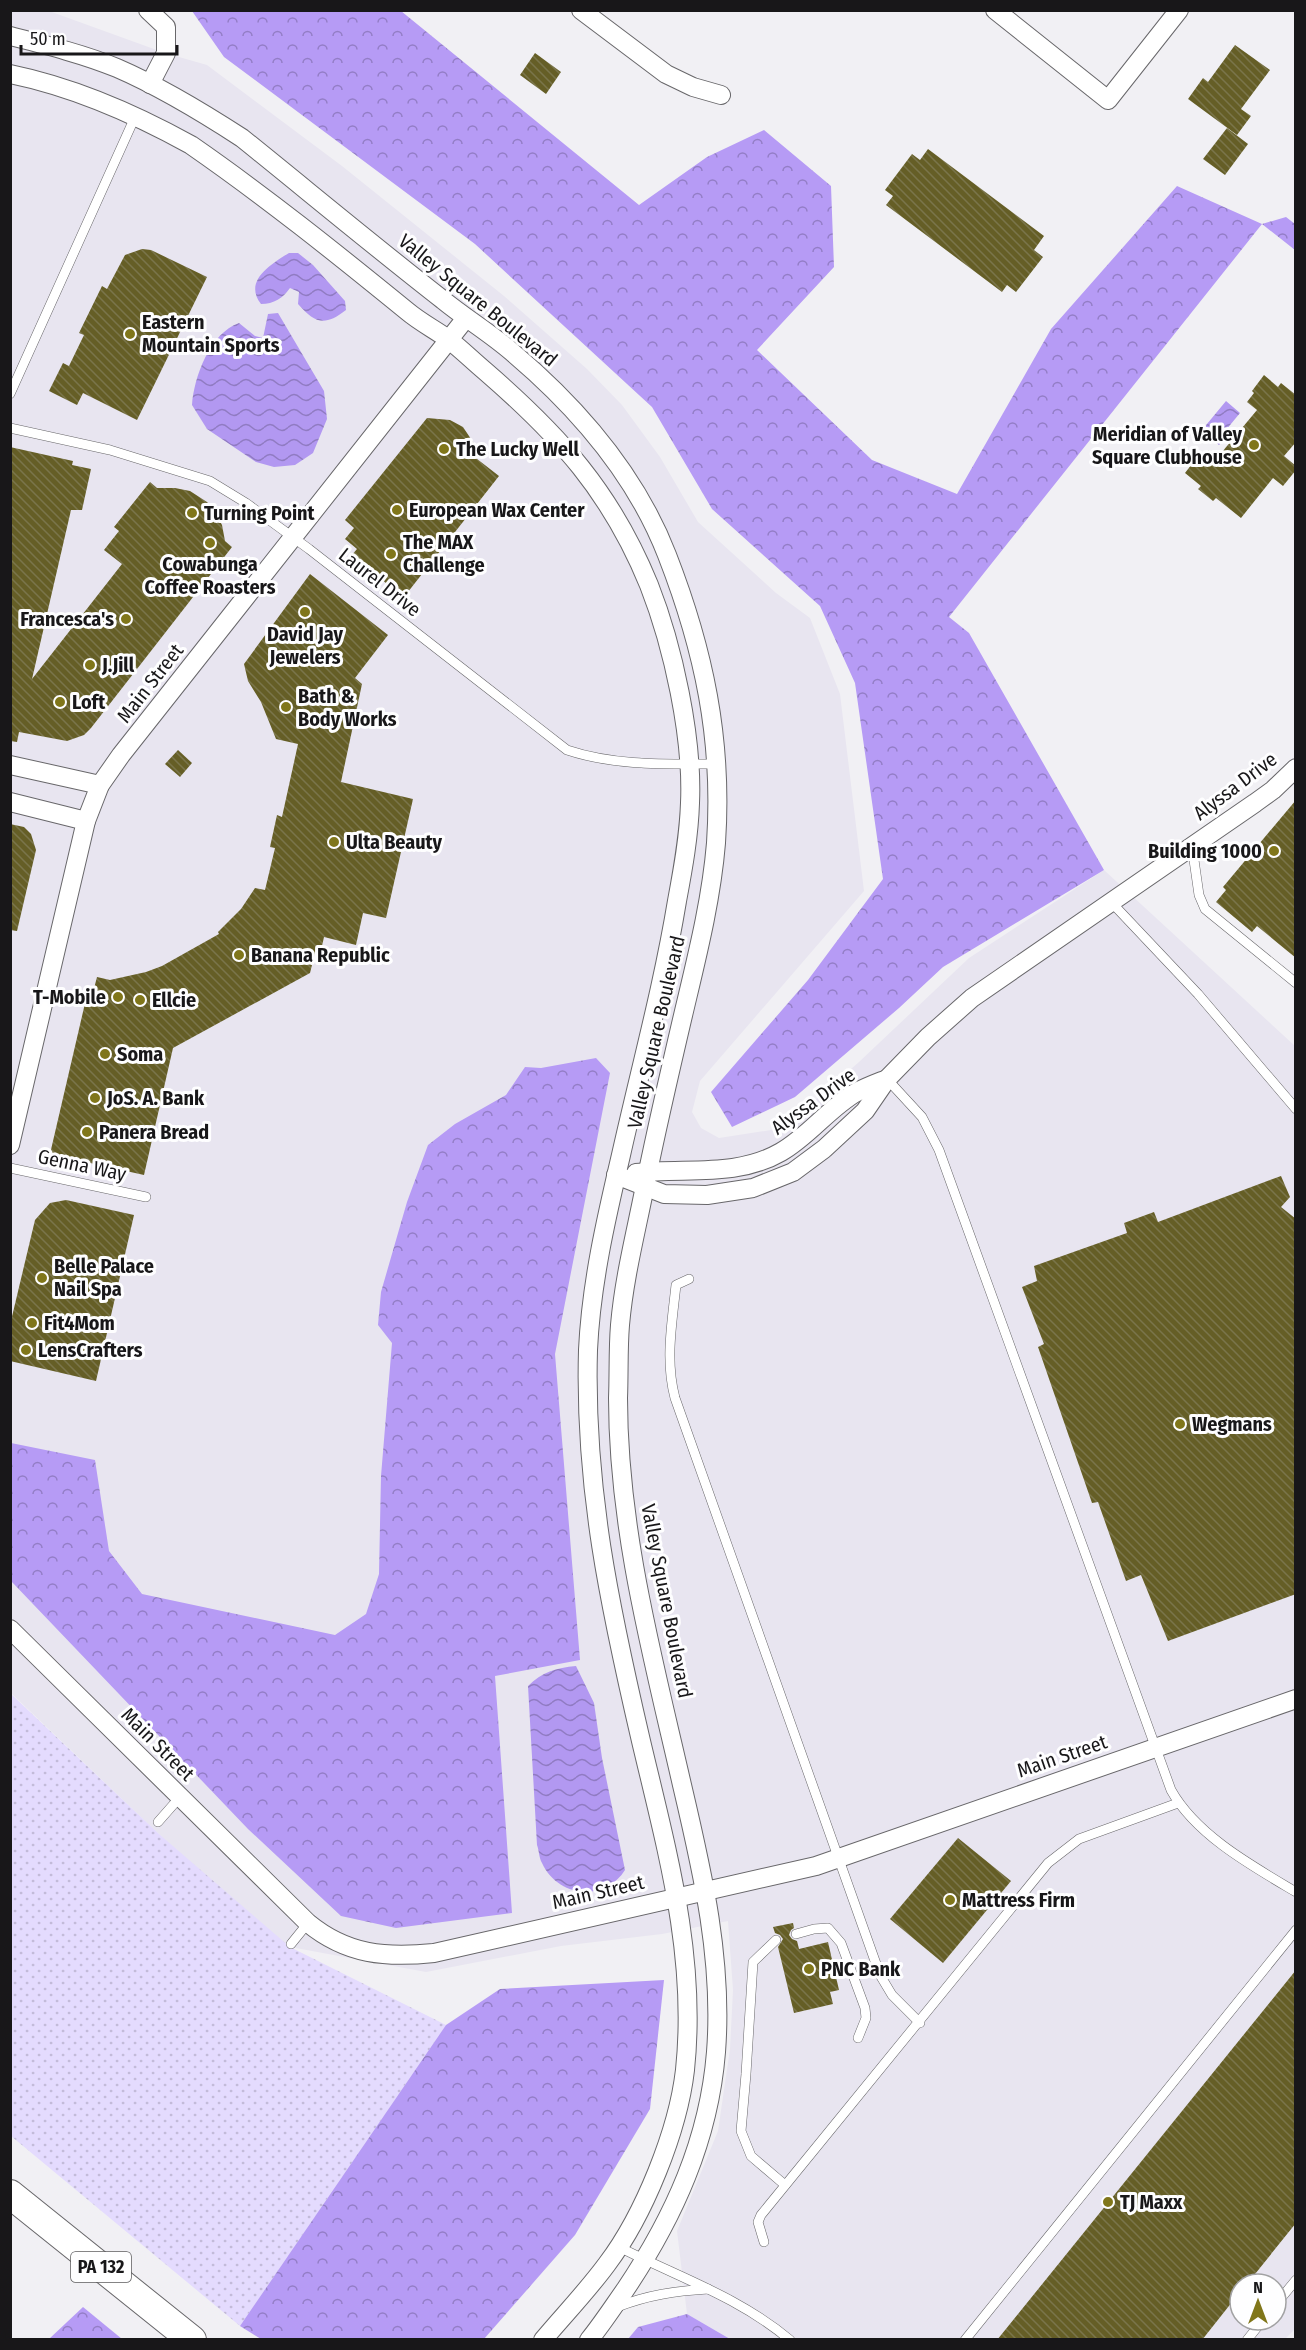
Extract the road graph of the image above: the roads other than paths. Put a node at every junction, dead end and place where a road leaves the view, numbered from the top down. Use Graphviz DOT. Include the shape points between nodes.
graph roads {
  1 [pos="148,10"];
  2 [pos="581,10"];
  3 [pos="994,10"];
  4 [pos="1179,10"];
  5 [pos="10,36"];
  6 [pos="10,74"];
  7 [pos="150,84"];
  8 [pos="721,95"];
  9 [pos="135,117"];
  10 [pos="466,318"];
  11 [pos="448,339"];
  12 [pos="10,394"];
  13 [pos="10,428"];
  14 [pos="294,538"];
  15 [pos="688,764"];
  16 [pos="716,764"];
  17 [pos="10,765"];
  18 [pos="1296,768"];
  19 [pos="100,785"];
  20 [pos="10,802"];
  21 [pos="86,821"];
  22 [pos="1192,846"];
  23 [pos="1112,903"];
  24 [pos="1296,983"];
  25 [pos="887,1079"];
  26 [pos="1296,1109"];
  27 [pos="10,1145"];
  28 [pos="10,1168"];
  29 [pos="616,1175"];
  30 [pos="646,1180"];
  31 [pos="146,1197"];
  32 [pos="689,1279"];
  33 [pos="10,1629"];
  34 [pos="1296,1699"];
  35 [pos="1154,1748"];
  36 [pos="180,1797"];
  37 [pos="1178,1803"];
  38 [pos="158,1822"];
  39 [pos="838,1858"];
  40 [pos="705,1891"];
  41 [pos="1296,1892"];
  42 [pos="676,1897"];
  43 [pos="308,1923"];
  44 [pos="1296,1930"];
  45 [pos="796,1934"];
  46 [pos="777,1940"];
  47 [pos="291,1944"];
  48 [pos="920,2023"];
  49 [pos="858,2038"];
  50 [pos="786,2186"];
  51 [pos="10,2194"];
  52 [pos="764,2242"];
  53 [pos="619,2247"];
  54 [pos="645,2260"];
  55 [pos="712,2289"];
  56 [pos="612,2309"];
  57 [pos="192,2340"];
  58 [pos="543,2340"];
  59 [pos="589,2340"];
  60 [pos="790,2340"];
  61 [pos="965,2340"];
  1 -- 7 [label="street" via="166,27 165,53"];
  2 -- 8 [label="street" via="666,74"];
  3 -- 4 [label="street" via="1108,100"];
  5 -- 7 [label="street, Valley Square Boulevard" via="116,68"];
  6 -- 9 [label="street, Valley Square Boulevard" via="67,89"];
  7 -- 10 [label="street, Valley Square Boulevard" via="242,138"];
  9 -- 11 [label="street, Valley Square Boulevard" via="191,145 221,166"];
  9 -- 12 [label="lane"];
  10 -- 11 [label="street, Main Street"];
  10 -- 16 [label="street, Valley Square Boulevard" via="511,351 586,423 651,520 665,548 698,645 712,717"];
  11 -- 14 [label="street, Main Street"];
  11 -- 15 [label="street, Valley Square Boulevard" via="540,421 606,500 636,555 665,634"];
  13 -- 14 [label="lane, Laurel Drive" via="110,450 210,481"];
  14 -- 15 [label="lane, Laurel Drive" via="567,750 610,761"];
  14 -- 19 [label="street, Main Street"];
  15 -- 16 [label="lane, Laurel Drive"];
  15 -- 29 [label="street, Valley Square Boulevard" via="690,808 670,941"];
  16 -- 30 [label="street, Valley Square Boulevard" via="712,879"];
  17 -- 19 [label="street"];
  18 -- 22 [label="street, Alyssa Drive" via="1274,790"];
  19 -- 21 [label="street, Main Street"];
  20 -- 21 [label="street"];
  21 -- 27 [label="street, Main Street"];
  22 -- 23 [label="street, Alyssa Drive"];
  22 -- 24 [label="lane" via="1199,895 1205,909"];
  23 -- 25 [label="street, Alyssa Drive" via="972,998"];
  23 -- 26 [label="lane" via="1198,994"];
  25 -- 30 [label="street, Alyssa Drive" via="865,1111 824,1149 784,1176 753,1188 707,1195 664,1194"];
  25 -- 35 [label="lane" via="922,1117 939,1149"];
  28 -- 31 [label="lane, Genna Way"];
  29 -- 30 [label="street, Alyssa Drive"];
  29 -- 42 [label="street, Valley Square Boulevard" via="600,1247 588,1346 589,1445 600,1548"];
  30 -- 40 [label="street, Valley Square Boulevard" via="629,1258 620,1327 618,1406 625,1514 638,1594"];
  32 -- 39 [label="lane" via="676,1286 669,1358 672,1386"];
  33 -- 36 [label="street, Main Street"];
  34 -- 35 [label="street, Main Street"];
  35 -- 37 [label="lane"];
  35 -- 39 [label="street, Main Street"];
  36 -- 38 [label="lane"];
  36 -- 43 [label="street, Main Street"];
  37 -- 41 [label="lane" via="1190,1818 1247,1863"];
  37 -- 48 [label="lane" via="1079,1839 1048,1863"];
  39 -- 40 [label="street, Main Street"];
  39 -- 48 [label="lane" via="885,1985"];
  40 -- 42 [label="street, Main Street"];
  40 -- 54 [label="street, Valley Square Boulevard" via="718,1986 712,2090 705,2128 692,2164"];
  42 -- 43 [label="street, Main Street" via="434,1953 403,1956 355,1949"];
  42 -- 53 [label="street, Valley Square Boulevard" via="689,1996 684,2078 663,2157"];
  43 -- 47 [label="lane"];
  44 -- 61 [label="lane"];
  45 -- 49 [label="lane" via="828,1928 841,1943 865,2008 864,2028"];
  46 -- 50 [label="lane" via="753,1962 741,2131 751,2156"];
  48 -- 50 [label="lane"];
  50 -- 52 [label="lane" via="758,2222"];
  51 -- 57 [label="main road, PA 132"];
  53 -- 54 [label="lane"];
  53 -- 58 [label="street, Valley Square Boulevard"];
  54 -- 55 [label="lane"];
  54 -- 56 [label="street, Valley Square Boulevard"];
  55 -- 56 [label="lane" via="672,2291"];
  55 -- 60 [label="lane" via="746,2307"];
  56 -- 59 [label="street, Valley Square Boulevard"];
}
